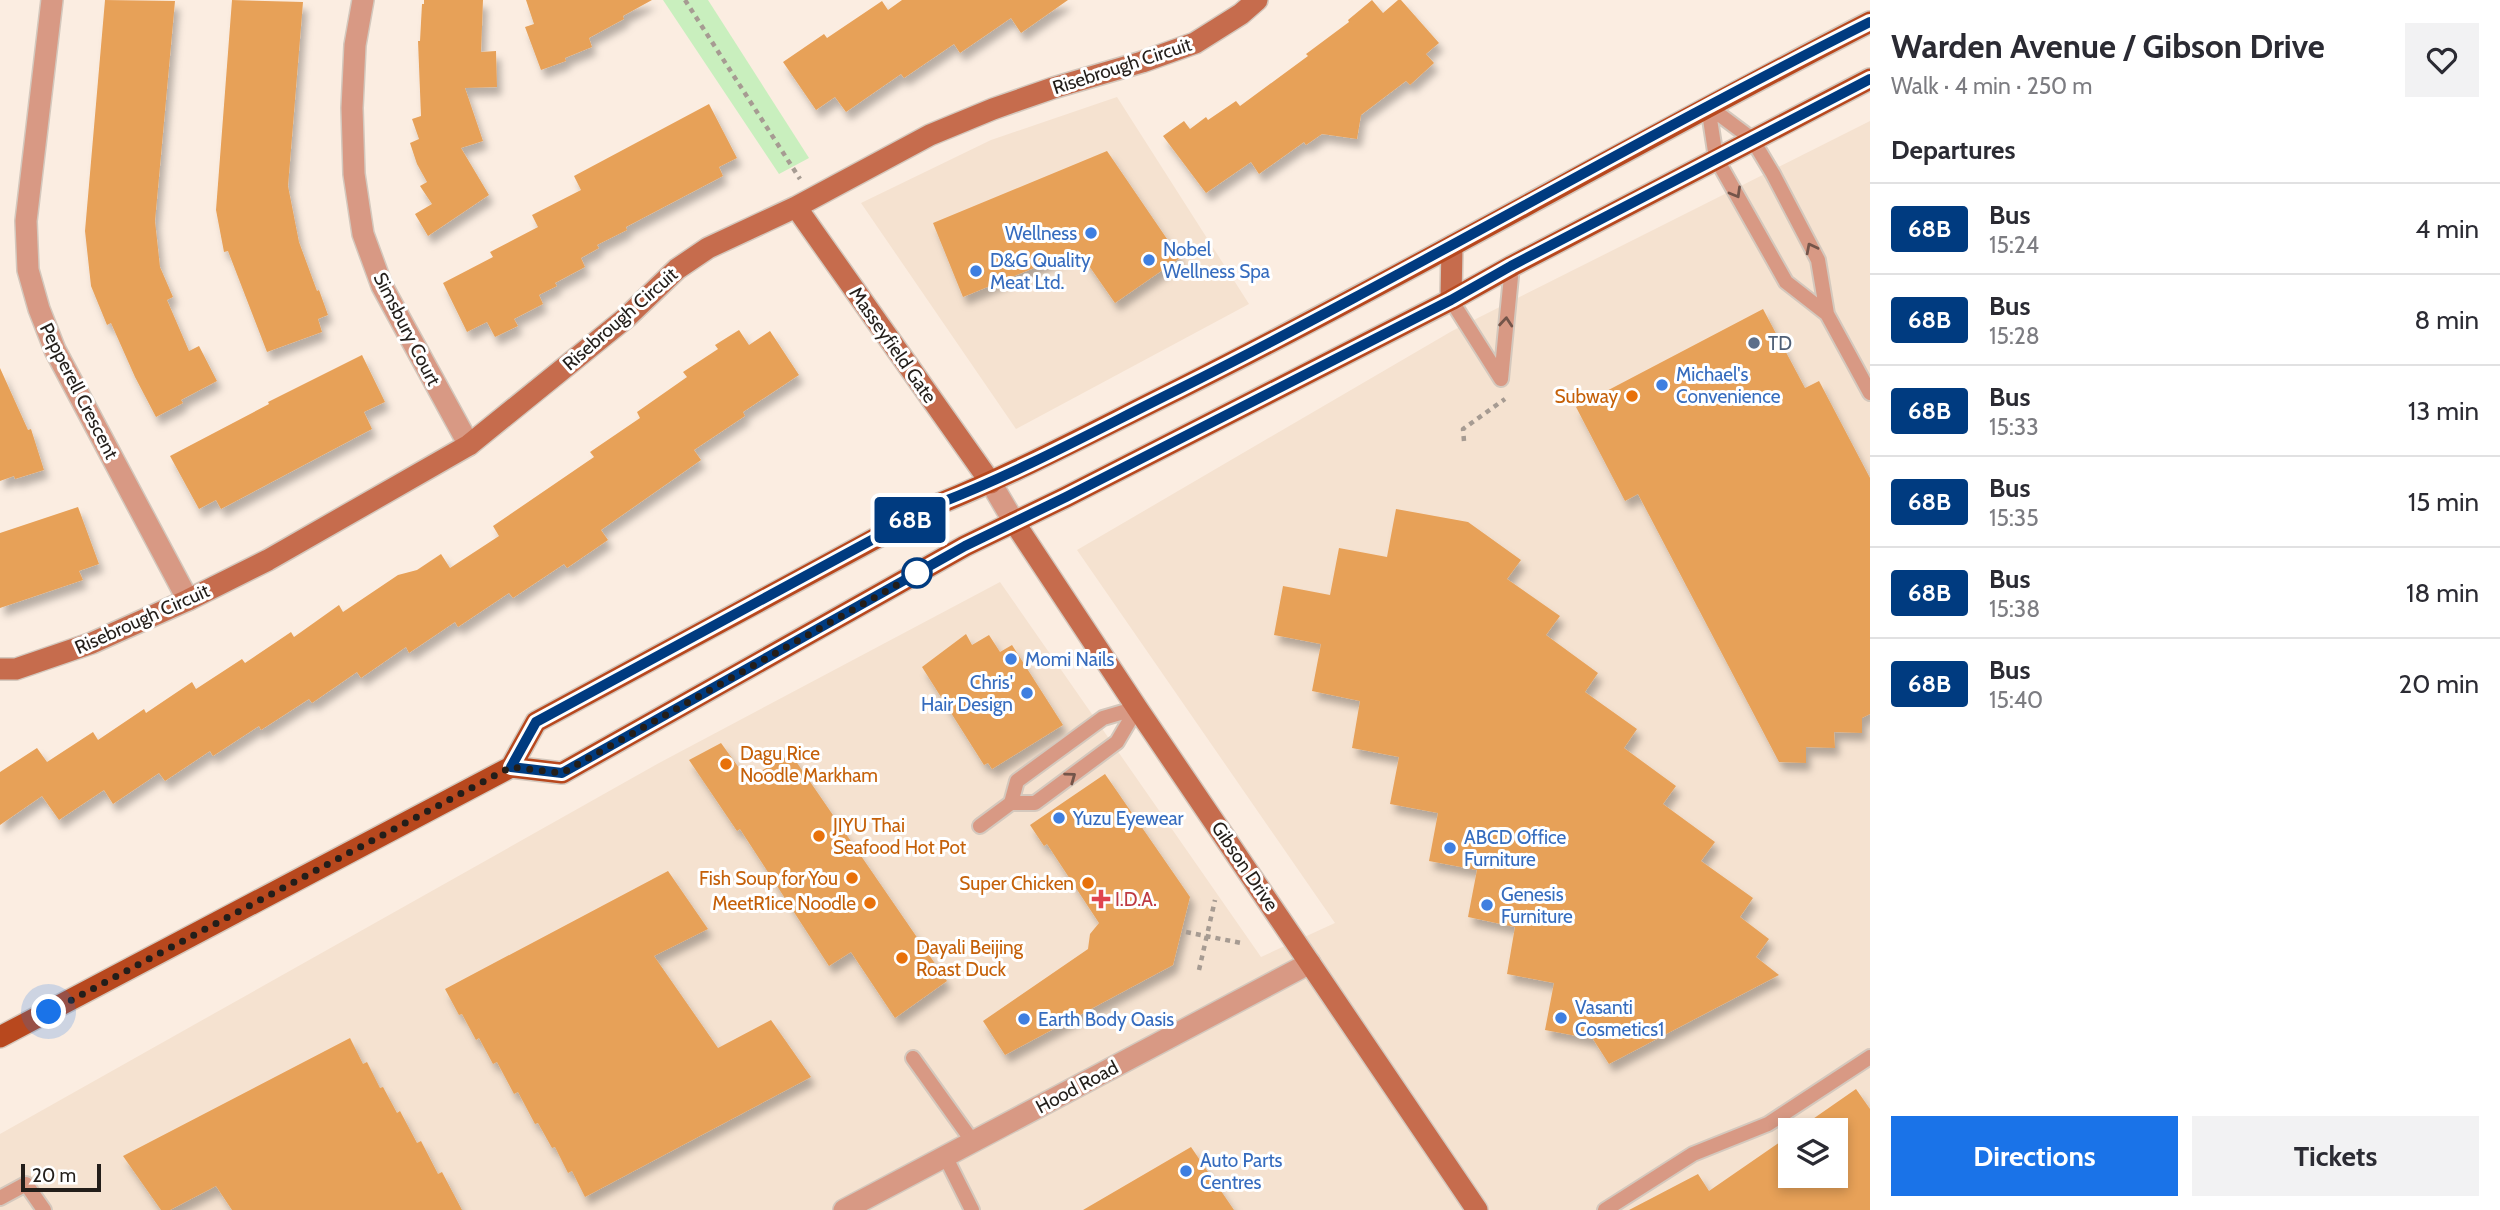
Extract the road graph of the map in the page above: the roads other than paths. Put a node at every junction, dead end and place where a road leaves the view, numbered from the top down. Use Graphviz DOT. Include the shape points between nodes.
graph roads {
  1 [pos="52,0"];
  2 [pos="363,0"];
  3 [pos="1257,0"];
  4 [pos="1870,22"];
  5 [pos="1870,79"];
  6 [pos="1708,106"];
  7 [pos="1752,139"];
  8 [pos="1716,158"];
  9 [pos="804,202"];
  10 [pos="1452,246"];
  11 [pos="1511,266"];
  12 [pos="1451,300"];
  13 [pos="1827,314"];
  14 [pos="1870,393"];
  15 [pos="469,445"];
  16 [pos="991,483"];
  17 [pos="1014,522"];
  18 [pos="188,600"];
  19 [pos="0,669"];
  20 [pos="1137,708"];
  21 [pos="511,767"];
  22 [pos="1011,803"];
  23 [pos="980,826"];
  24 [pos="1310,963"];
  25 [pos="0,1037"];
  26 [pos="1870,1057"];
  27 [pos="913,1058"];
  28 [pos="973,1142"];
  29 [pos="945,1156"];
  30 [pos="0,1198"];
  31 [pos="44,1210"];
  32 [pos="844,1210"];
  33 [pos="972,1210"];
  34 [pos="1477,1210"];
  35 [pos="1605,1210"];
  1 -- 18 [label="street, Pepperell Crescent" via="26,221 28,270 55,350"];
  2 -- 15 [label="street, Simsbury Court" via="352,108 354,174 363,234 382,286"];
  3 -- 9 [label="street, Risebrough Circuit" via="1195,43 993,109 930,135"];
  4 -- 6 [label="main road"];
  5 -- 7 [label="main road"];
  6 -- 7 [label="lane"];
  6 -- 8 [label="lane"];
  6 -- 10 [label="main road"];
  7 -- 8 [label="main road"];
  13 -- 7 [label="lane, one-way" via="1818,260"];
  8 -- 11 [label="main road"];
  8 -- 13 [label="lane, one-way" via="1786,282"];
  9 -- 15 [label="street, Risebrough Circuit" via="708,248 677,269 627,317"];
  9 -- 16 [label="street, Masseyfield Gate"];
  10 -- 12 [label="street"];
  10 -- 16 [label="main road"];
  11 -- 12 [label="main road"];
  12 -- 11 [label="lane, one-way" via="1501,379"];
  12 -- 17 [label="main road"];
  13 -- 14 [label="lane"];
  15 -- 18 [label="street, Risebrough Circuit" via="268,560"];
  16 -- 17 [label="street"];
  16 -- 21 [label="main road" via="940,503 536,722"];
  17 -- 20 [label="street, Gibson Drive"];
  17 -- 21 [label="main road" via="562,773"];
  18 -- 19 [label="street, Risebrough Circuit" via="92,643 16,669"];
  20 -- 22 [label="lane" via="1103,718 1017,781"];
  22 -- 20 [label="lane, one-way" via="1035,803 1117,743"];
  20 -- 24 [label="street, Gibson Drive"];
  21 -- 25 [label="main road"];
  22 -- 23 [label="lane"];
  24 -- 28 [label="street, Hood Road"];
  24 -- 34 [label="street, Gibson Drive"];
  26 -- 35 [label="lane" via="1768,1124 1693,1154"];
  27 -- 28 [label="lane"];
  28 -- 29 [label="street, Hood Road"];
  29 -- 32 [label="street, Hood Road"];
  29 -- 33 [label="lane"];
  30 -- 31 [label="lane" via="26,1184"];
}
